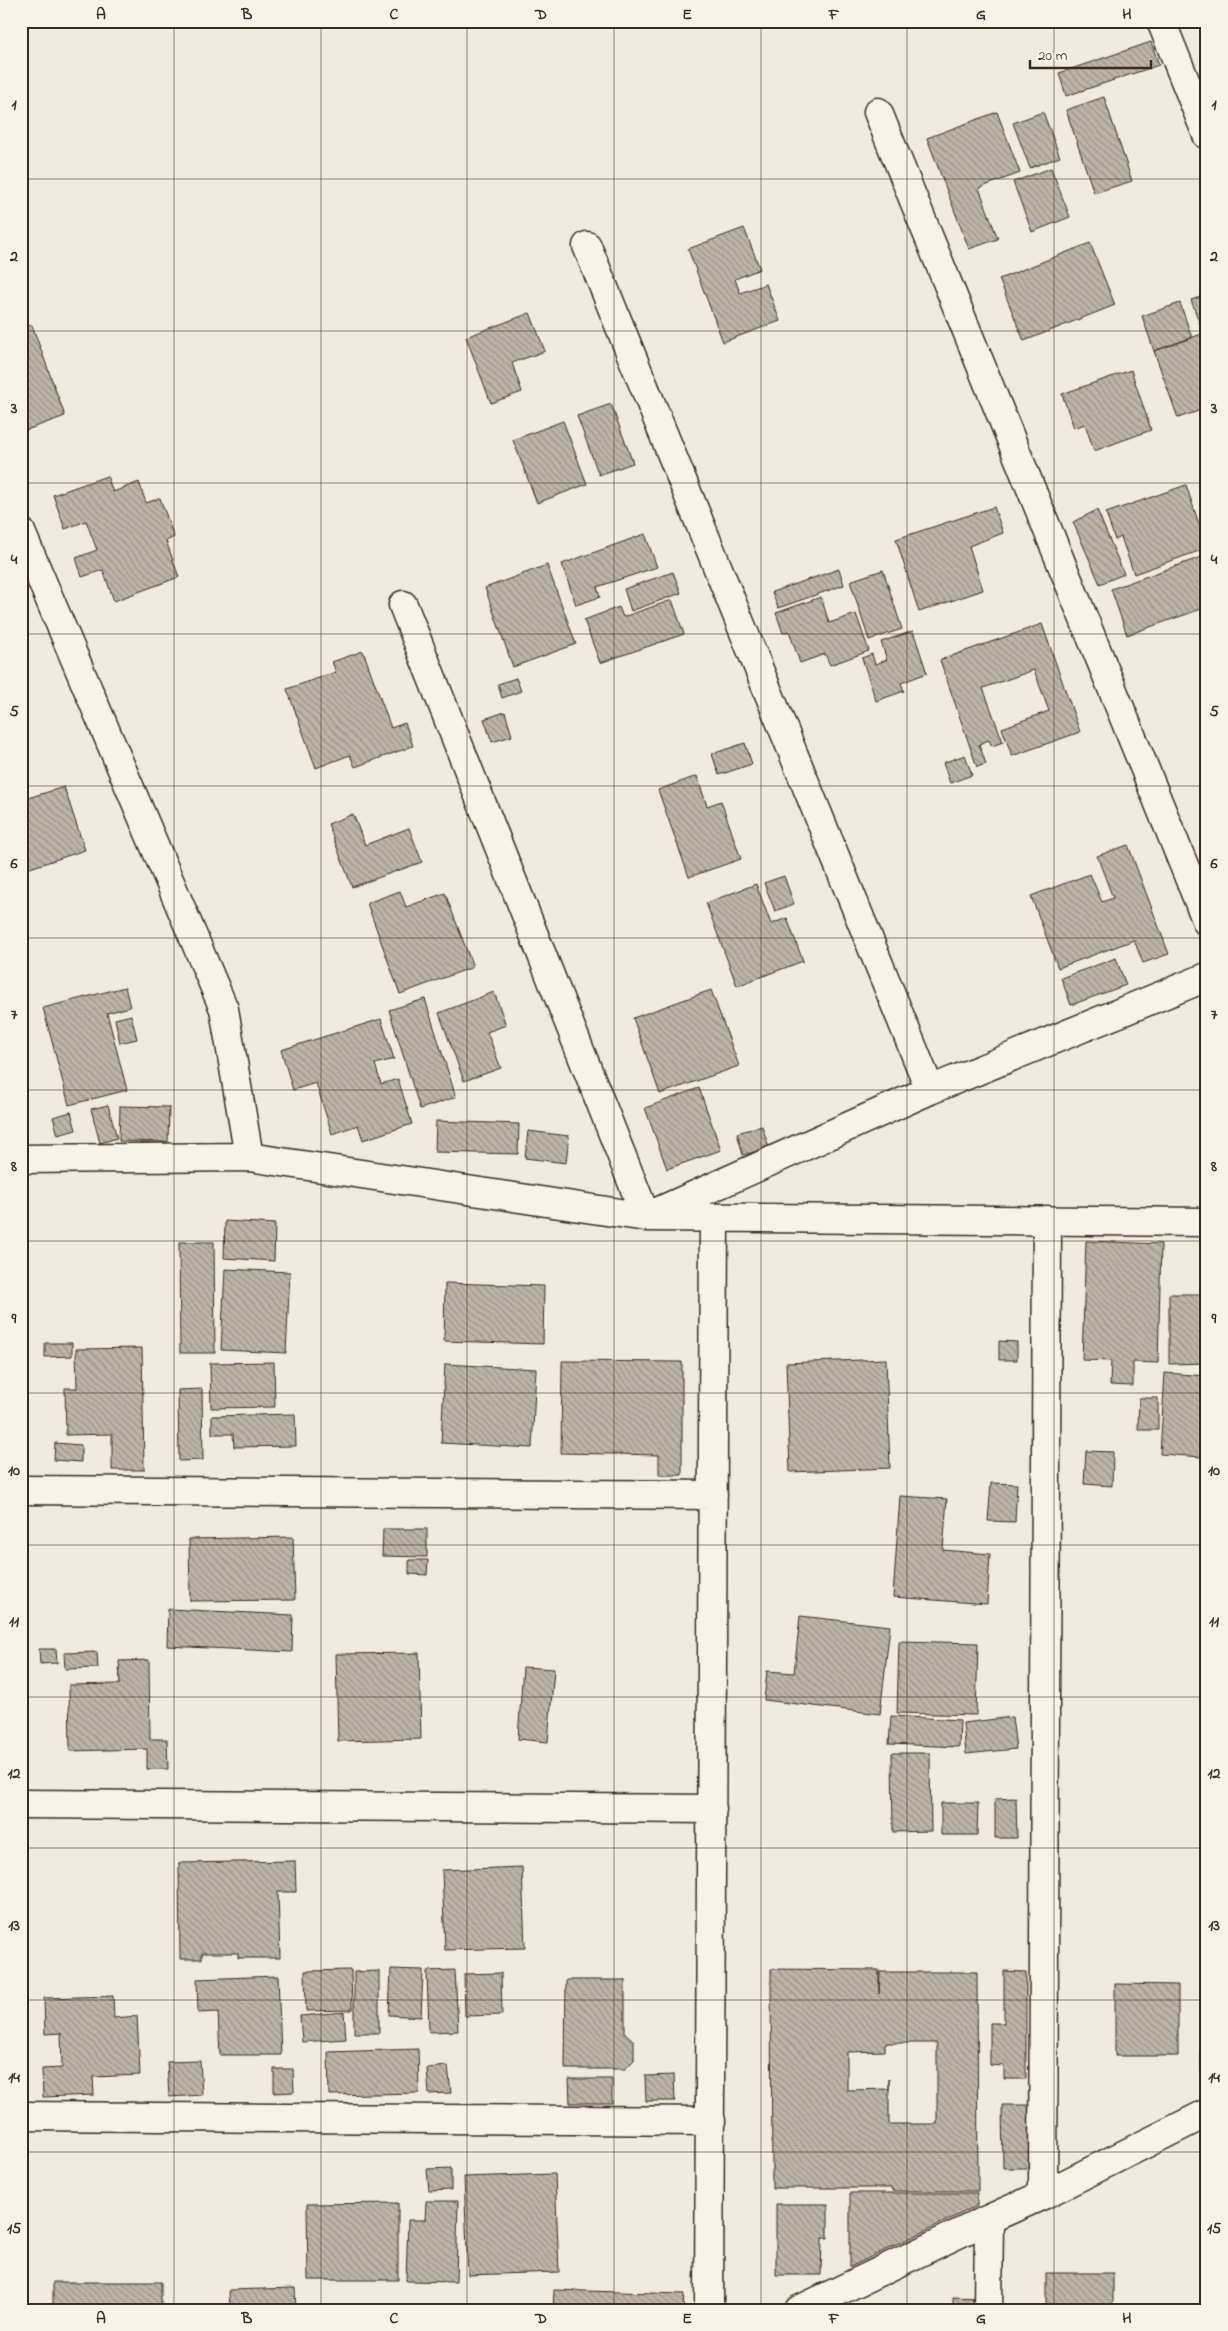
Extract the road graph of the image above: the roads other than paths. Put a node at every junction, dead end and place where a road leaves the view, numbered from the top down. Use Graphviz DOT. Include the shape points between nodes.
graph roads {
  1 [pos="1161,21"];
  2 [pos="878,112"];
  3 [pos="1207,135"];
  4 [pos="587,246"];
  5 [pos="21,532"];
  6 [pos="403,606"];
  7 [pos="1207,922"];
  8 [pos="1207,977"];
  9 [pos="930,1090"];
  10 [pos="249,1157"];
  11 [pos="21,1159"];
  12 [pos="646,1217"];
  13 [pos="714,1218"];
  14 [pos="1047,1220"];
  15 [pos="1207,1222"];
  16 [pos="21,1490"];
  17 [pos="713,1495"];
  18 [pos="21,1804"];
  19 [pos="712,1809"];
  20 [pos="1207,2113"];
  21 [pos="21,2116"];
  22 [pos="711,2121"];
  23 [pos="1043,2195"];
  24 [pos="989,2219"];
  25 [pos="709,2310"];
  26 [pos="798,2310"];
  27 [pos="988,2310"];
  1 -- 3 [label="street"];
  2 -- 7 [label="street"];
  4 -- 9 [label="street"];
  5 -- 10 [label="street" via="224,1008"];
  6 -- 12 [label="street"];
  8 -- 9 [label="street"];
  9 -- 12 [label="street"];
  10 -- 11 [label="street"];
  10 -- 12 [label="street"];
  12 -- 13 [label="street"];
  13 -- 14 [label="street"];
  13 -- 17 [label="street"];
  14 -- 15 [label="street"];
  14 -- 23 [label="street"];
  16 -- 17 [label="street"];
  17 -- 19 [label="street"];
  18 -- 19 [label="street"];
  19 -- 22 [label="street"];
  20 -- 23 [label="street"];
  21 -- 22 [label="street"];
  22 -- 25 [label="street"];
  23 -- 24 [label="street"];
  24 -- 26 [label="street"];
  24 -- 27 [label="street"];
}
